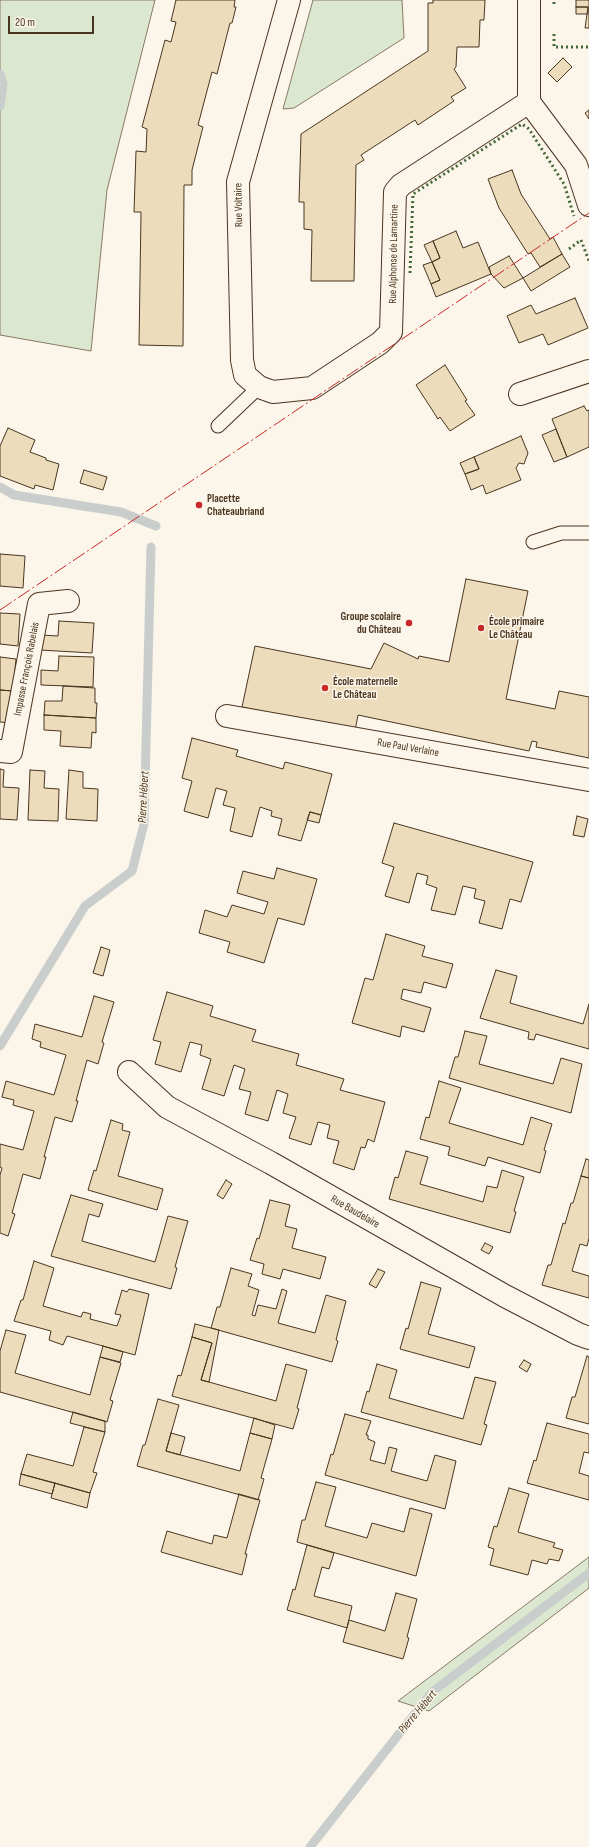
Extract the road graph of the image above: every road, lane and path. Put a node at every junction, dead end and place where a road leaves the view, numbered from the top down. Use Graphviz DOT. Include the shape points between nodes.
graph roads {
  1 [pos="289,0"];
  2 [pos="529,0"];
  3 [pos="529,102"];
  4 [pos="589,205"];
  5 [pos="589,371"];
  6 [pos="259,387"];
  7 [pos="520,394"];
  8 [pos="218,426"];
  9 [pos="589,533"];
  10 [pos="534,542"];
  11 [pos="68,601"];
  12 [pos="228,716"];
  13 [pos="0,751"];
  14 [pos="589,780"];
  15 [pos="129,1072"];
  16 [pos="589,1338"];
  1 -- 6 [label="street, Rue Voltaire" via="238,182 242,360 245,374"];
  2 -- 3 [label="street"];
  3 -- 4 [label="street" via="576,165"];
  3 -- 6 [label="street, Rue Alphonse de Lamartine" via="401,185 395,192 391,332 380,343 312,388 273,392"];
  5 -- 7 [label="street"];
  6 -- 8 [label="lane"];
  9 -- 10 [label="lane" via="561,533"];
  11 -- 13 [label="street, Impasse François Rabelais" via="39,604 11,752"];
  12 -- 14 [label="street, Rue Paul Verlaine"];
  15 -- 16 [label="street, Rue Baudelaire" via="167,1107 505,1296"];
}
